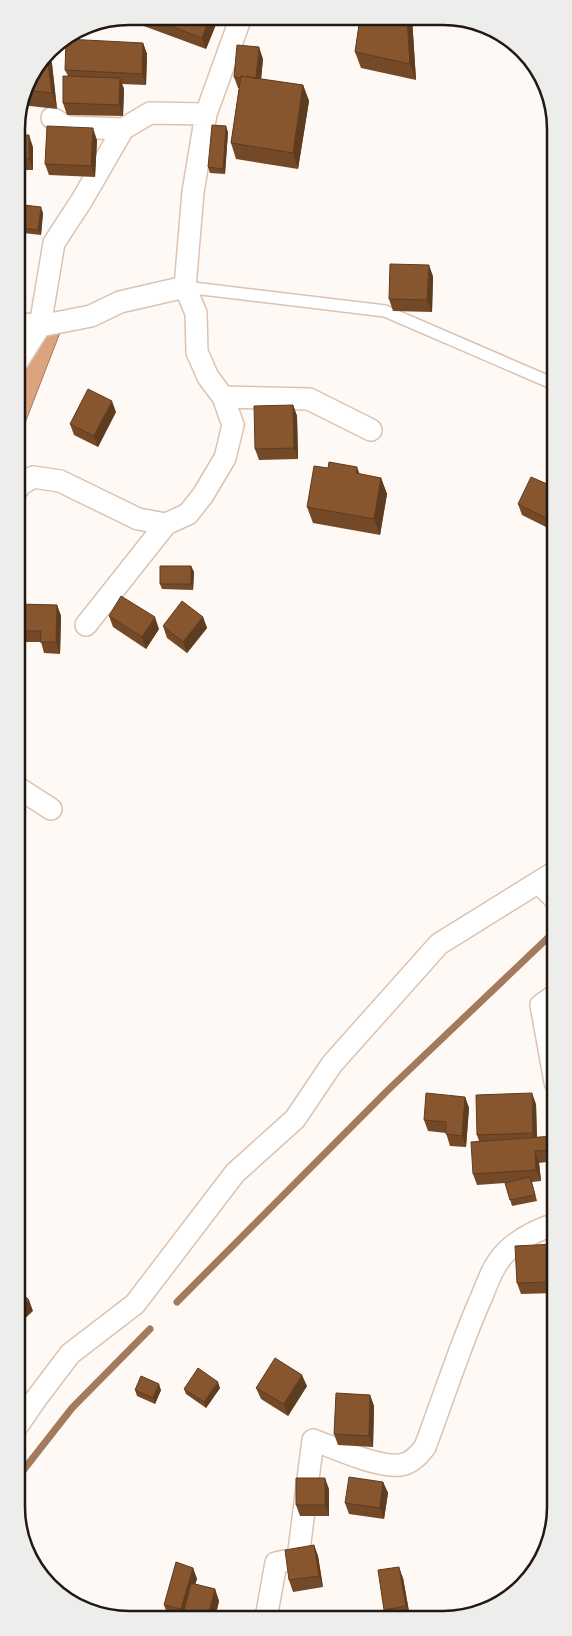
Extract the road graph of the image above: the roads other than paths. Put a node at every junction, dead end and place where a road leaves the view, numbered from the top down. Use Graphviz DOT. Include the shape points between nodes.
graph roads {
  1 [pos="238,25"];
  2 [pos="206,114"];
  3 [pos="52,118"];
  4 [pos="123,129"];
  5 [pos="185,287"];
  6 [pos="25,324"];
  7 [pos="40,326"];
  8 [pos="25,349"];
  9 [pos="547,381"];
  10 [pos="223,397"];
  11 [pos="371,430"];
  12 [pos="25,482"];
  13 [pos="166,524"];
  14 [pos="86,625"];
  15 [pos="25,792"];
  16 [pos="51,809"];
  17 [pos="547,877"];
  18 [pos="547,1001"];
  19 [pos="547,1038"];
  20 [pos="547,1227"];
  21 [pos="25,1415"];
  22 [pos="267,1611"];
  1 -- 2 [label="street"];
  2 -- 4 [label="street" via="150,113"];
  2 -- 5 [label="street" via="193,192"];
  3 -- 4 [label="street" via="67,128"];
  4 -- 7 [label="street" via="54,243"];
  5 -- 7 [label="street" via="120,302 91,316"];
  5 -- 9 [label="lane" via="385,310"];
  5 -- 10 [label="street" via="196,313 197,352 208,377"];
  6 -- 7 [label="street"];
  7 -- 8 [label="street"];
  10 -- 11 [label="street" via="309,398"];
  10 -- 13 [label="street" via="233,425 225,458 188,514"];
  12 -- 13 [label="street" via="33,477 60,481 138,519"];
  13 -- 14 [label="street"];
  15 -- 16 [label="street"];
  17 -- 21 [label="street" via="439,944 332,1064 295,1119 235,1173 135,1304 70,1354"];
  18 -- 19 [label="street" via="541,1005"];
  20 -- 22 [label="street" via="519,1242 494,1268 425,1447 417,1458 401,1465 380,1464 313,1440 298,1558 276,1563"];
}
